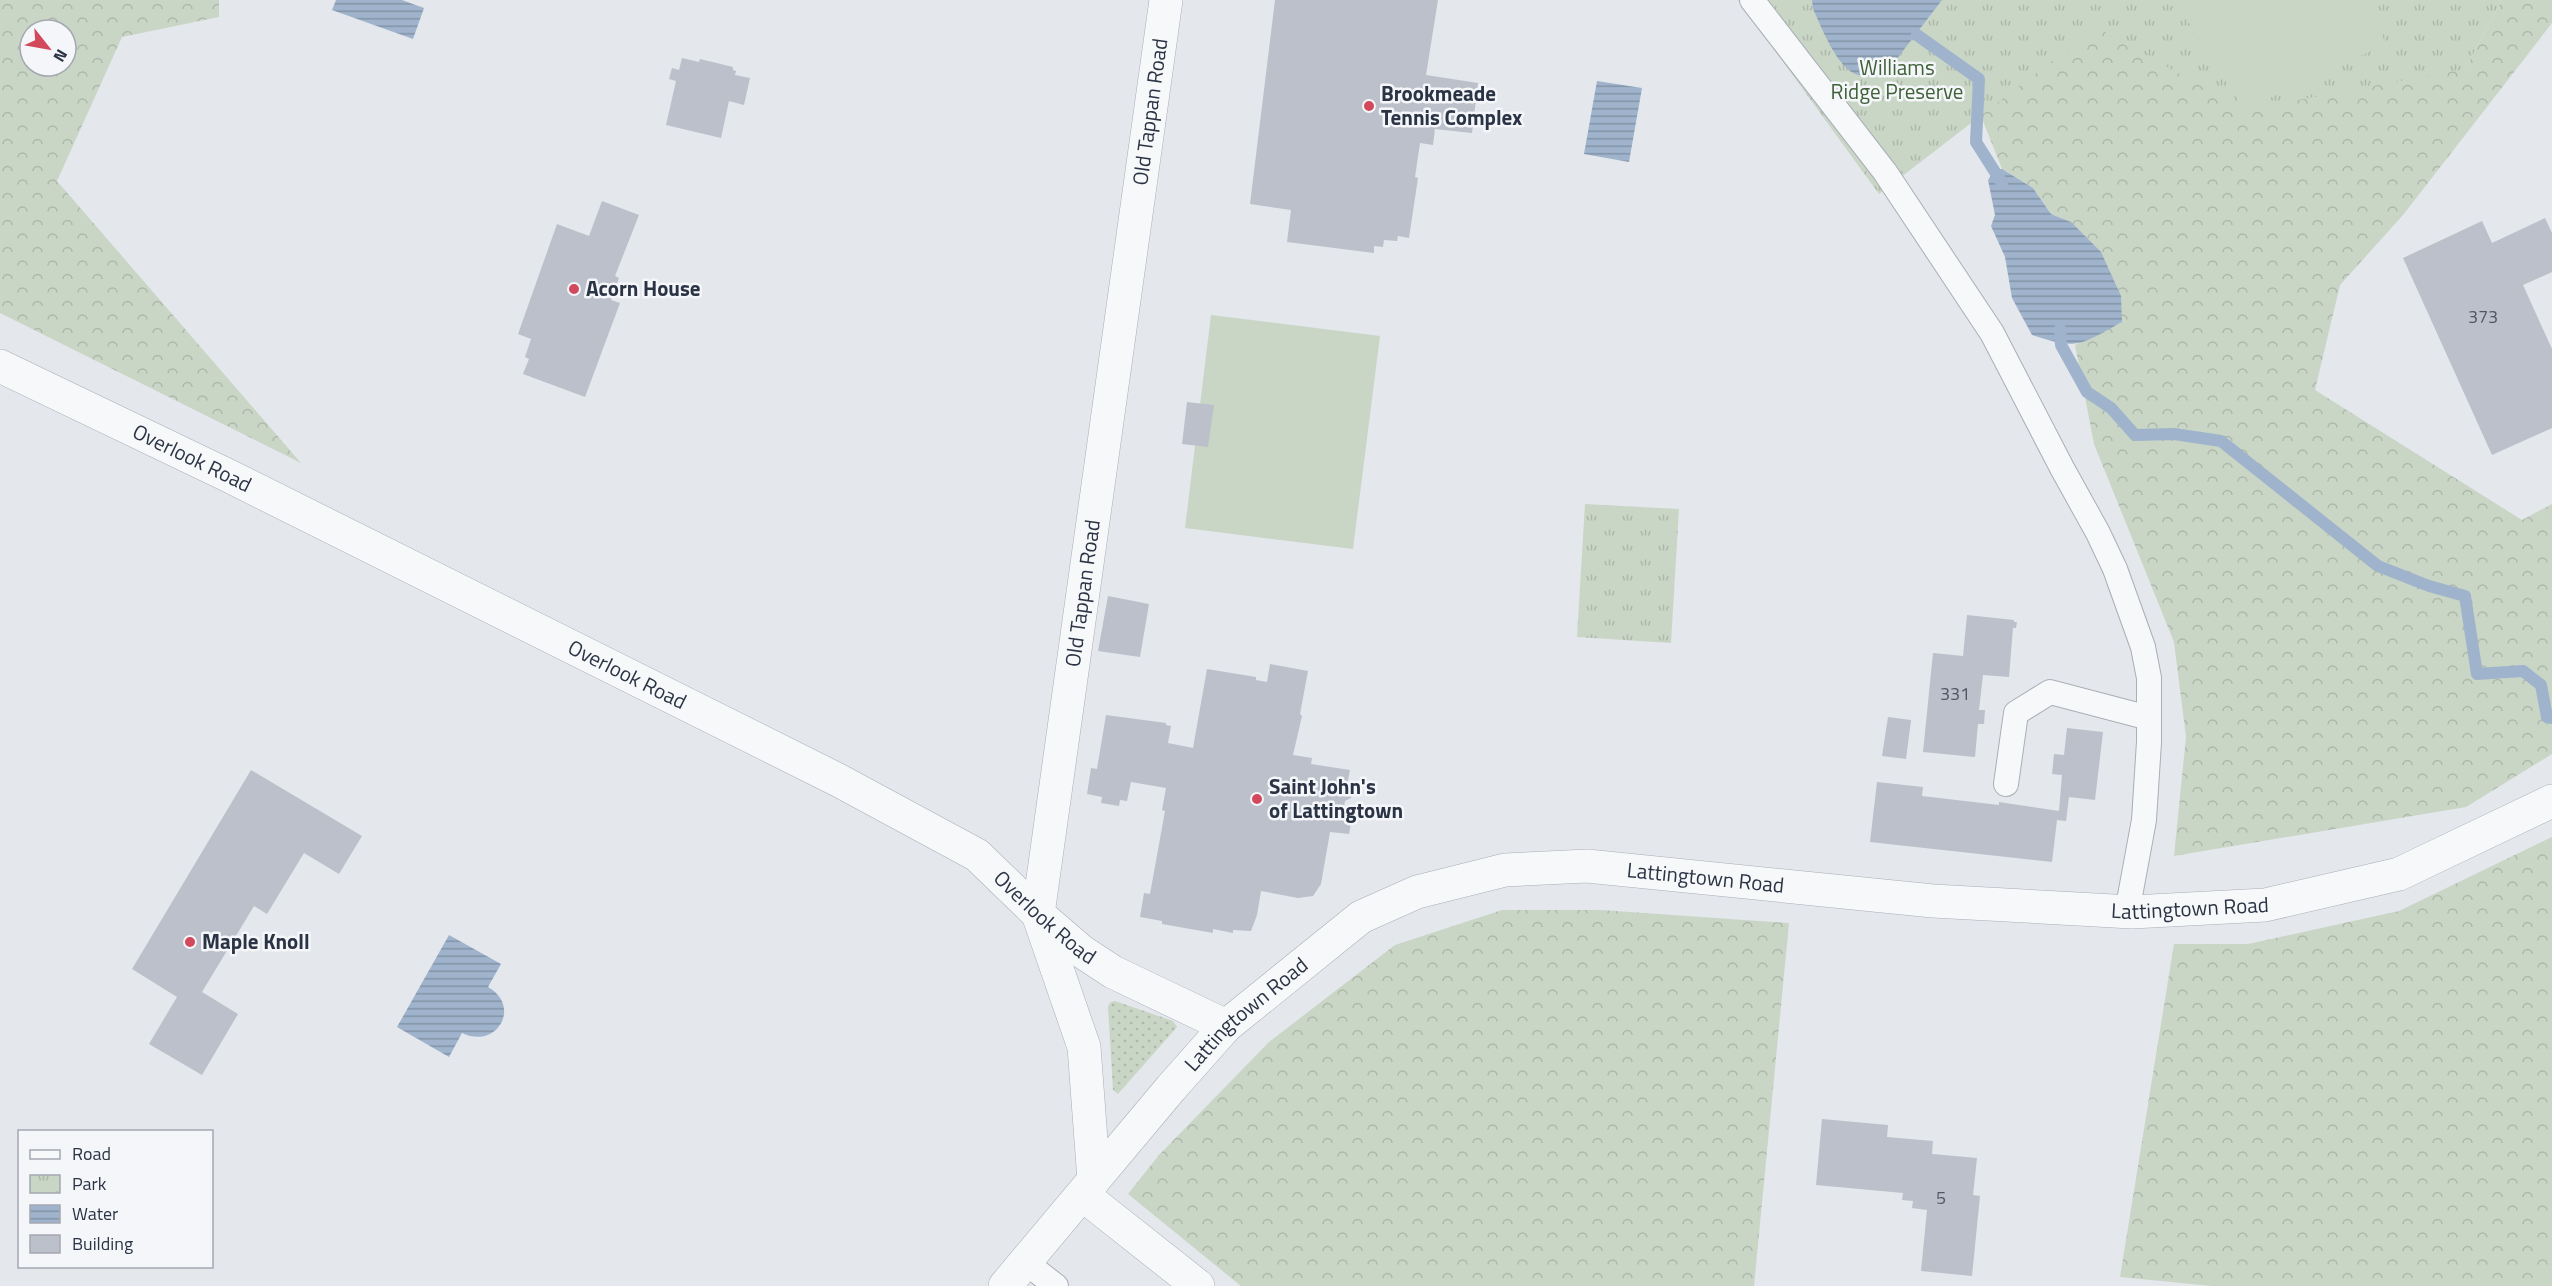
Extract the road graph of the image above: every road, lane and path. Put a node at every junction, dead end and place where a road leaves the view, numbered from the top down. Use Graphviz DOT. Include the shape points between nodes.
graph roads {
  1 [pos="1166,0"];
  2 [pos="1752,0"];
  3 [pos="0,366"];
  4 [pos="2150,718"];
  5 [pos="2006,784"];
  6 [pos="2552,801"];
  7 [pos="2127,912"];
  8 [pos="1038,914"];
  9 [pos="1226,1026"];
  10 [pos="1089,1188"];
  11 [pos="1015,1274"];
  12 [pos="1056,1286"];
  13 [pos="1198,1286"];
  1 -- 8 [label="street, Old Tappan Road"];
  2 -- 4 [label="lane" via="1885,172 1992,333 2115,568 2144,647"];
  3 -- 8 [label="street, Overlook Road" via="838,780 977,855"];
  4 -- 5 [label="lane" via="2050,692 2016,713"];
  4 -- 7 [label="lane" via="2144,820"];
  6 -- 7 [label="street, Lattingtown Road" via="2399,874 2265,905"];
  7 -- 9 [label="street, Lattingtown Road" via="1933,901 1587,866 1505,870 1417,892 1361,917"];
  8 -- 9 [label="street, Overlook Road" via="1113,972"];
  8 -- 10 [label="street, Old Tappan Road" via="1084,1047"];
  9 -- 10 [label="street, Lattingtown Road"];
  10 -- 11 [label="street, Lattingtown Road"];
  10 -- 13 [label="street"];
  11 -- 12 [label="lane"];
}
